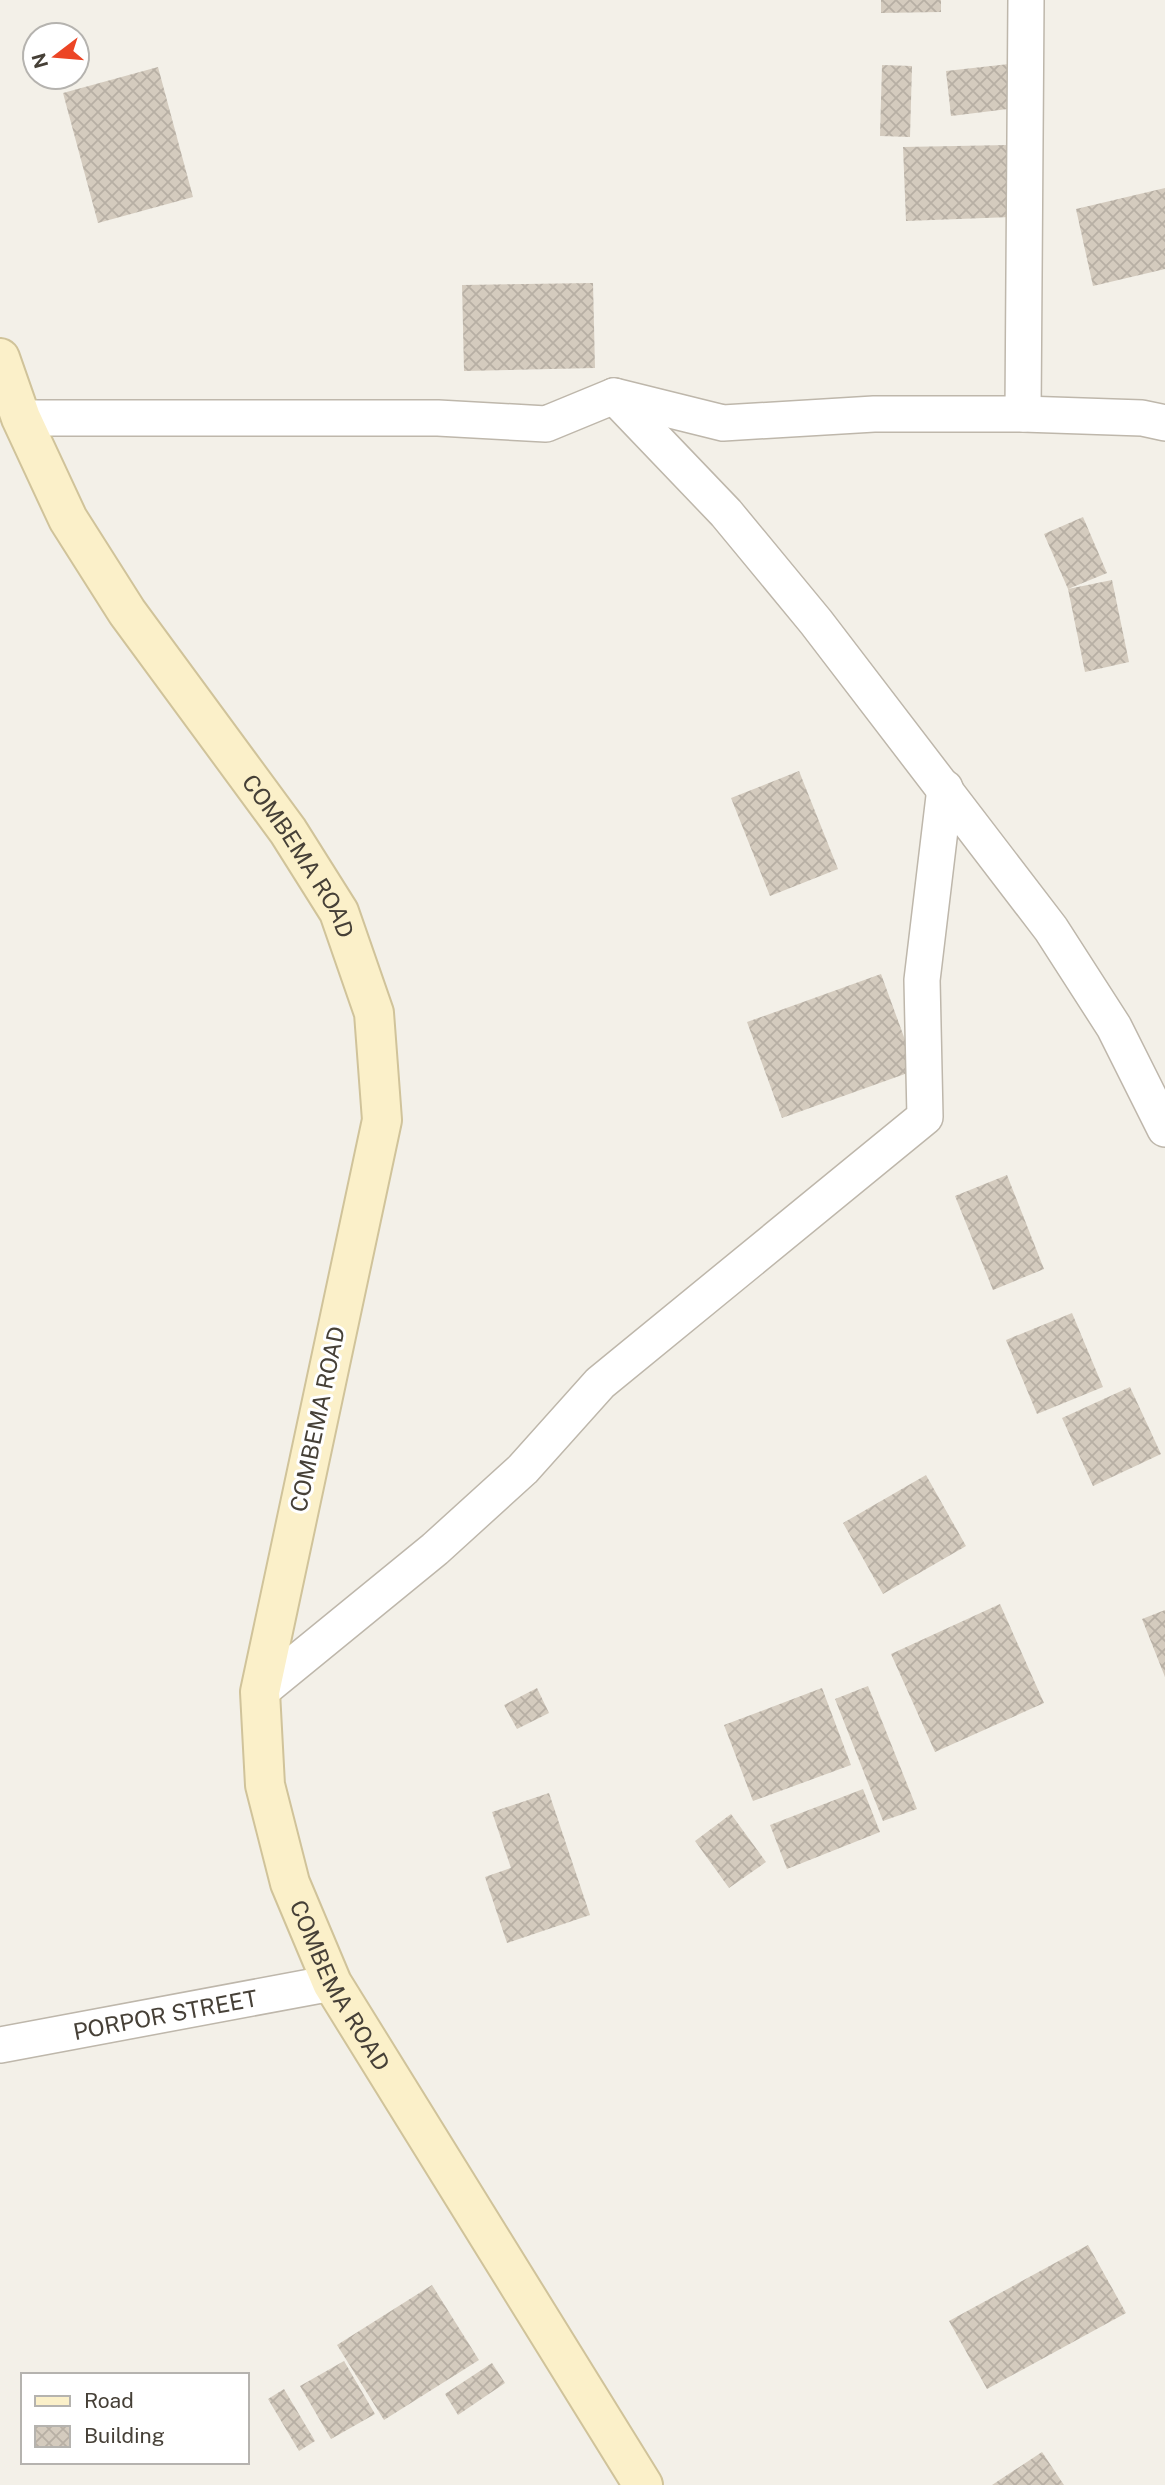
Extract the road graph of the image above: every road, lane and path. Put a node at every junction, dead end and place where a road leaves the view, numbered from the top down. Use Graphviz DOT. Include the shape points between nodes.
graph roads {
  1 [pos="1026,0"];
  2 [pos="0,358"];
  3 [pos="614,396"];
  4 [pos="1023,414"];
  5 [pos="21,418"];
  6 [pos="1165,423"];
  7 [pos="945,788"];
  8 [pos="1165,1129"];
  9 [pos="260,1692"];
  10 [pos="332,1983"];
  11 [pos="0,2045"];
  12 [pos="643,2485"];
  1 -- 4 [label="street"];
  2 -- 5 [label="street, COMBEMA ROAD"];
  3 -- 4 [label="street" via="723,423 874,414"];
  3 -- 5 [label="street" via="546,424 438,418"];
  3 -- 7 [label="street" via="726,513"];
  4 -- 6 [label="street" via="1143,418"];
  5 -- 9 [label="street, COMBEMA ROAD" via="68,519 127,612 288,831 340,912 374,1013 382,1121"];
  7 -- 8 [label="street" via="1051,929 1100,1005"];
  7 -- 9 [label="street" via="922,980 925,1117 600,1383 523,1469 435,1549"];
  9 -- 10 [label="street, COMBEMA ROAD" via="265,1785 290,1883"];
  10 -- 11 [label="street, PORPOR STREET"];
  10 -- 12 [label="street, COMBEMA ROAD"];
}
